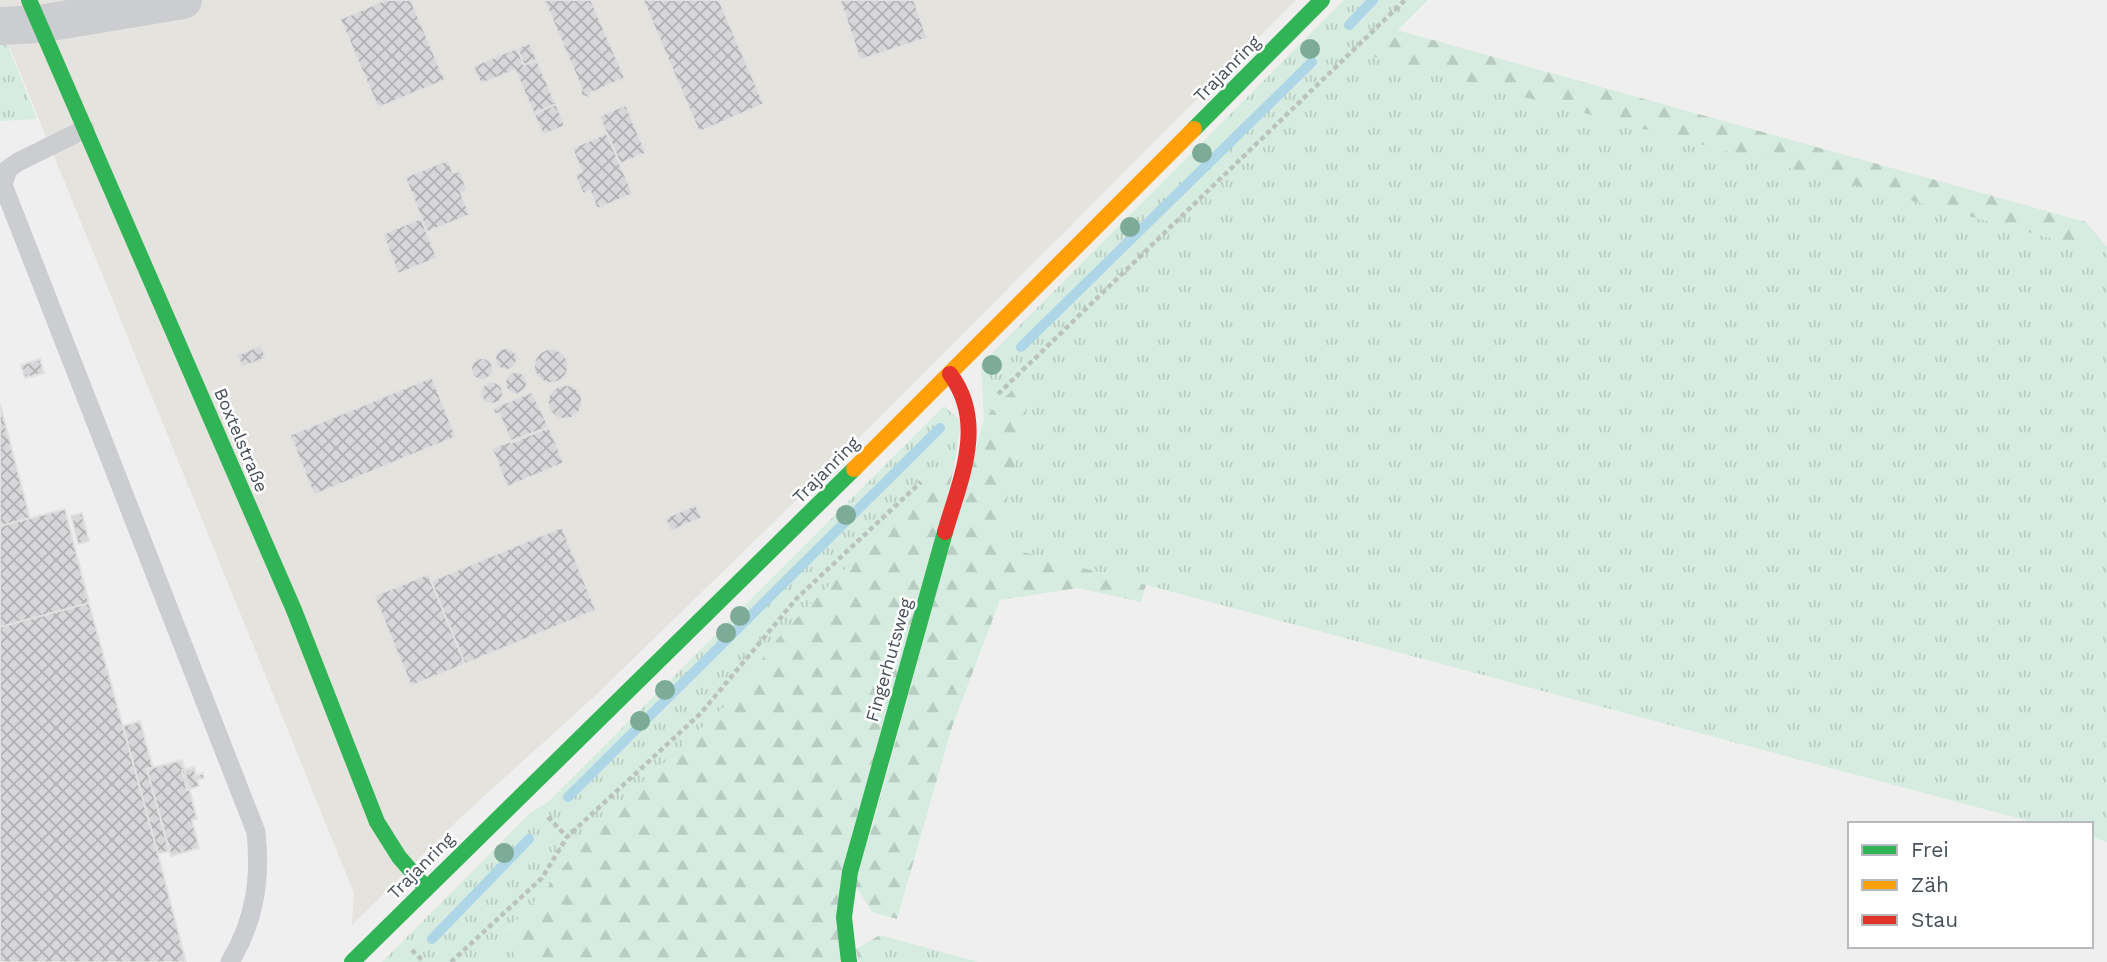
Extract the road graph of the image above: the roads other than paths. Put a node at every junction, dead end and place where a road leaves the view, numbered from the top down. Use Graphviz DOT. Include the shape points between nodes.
graph roads {
  1 [pos="183,0"];
  2 [pos="1322,0"];
  3 [pos="34,12"];
  4 [pos="0,26"];
  5 [pos="85,129"];
  6 [pos="950,374"];
  7 [pos="426,888"];
  8 [pos="230,962"];
  9 [pos="352,962"];
  10 [pos="849,962"];
  1 -- 3 [label="street"];
  2 -- 6 [label="street, Trajanring"];
  3 -- 4 [label="street"];
  3 -- 5 [label="street, Boxtelstraße"];
  5 -- 7 [label="street, Boxtelstraße" via="294,610 377,822"];
  5 -- 8 [label="lane" via="18,162 8,169 3,185 256,832 258,886 251,919"];
  6 -- 7 [label="street, Trajanring"];
  6 -- 10 [label="street, Fingerhutsweg" via="967,395 968,452 850,872 844,917"];
  7 -- 9 [label="street, Trajanring"];
}
